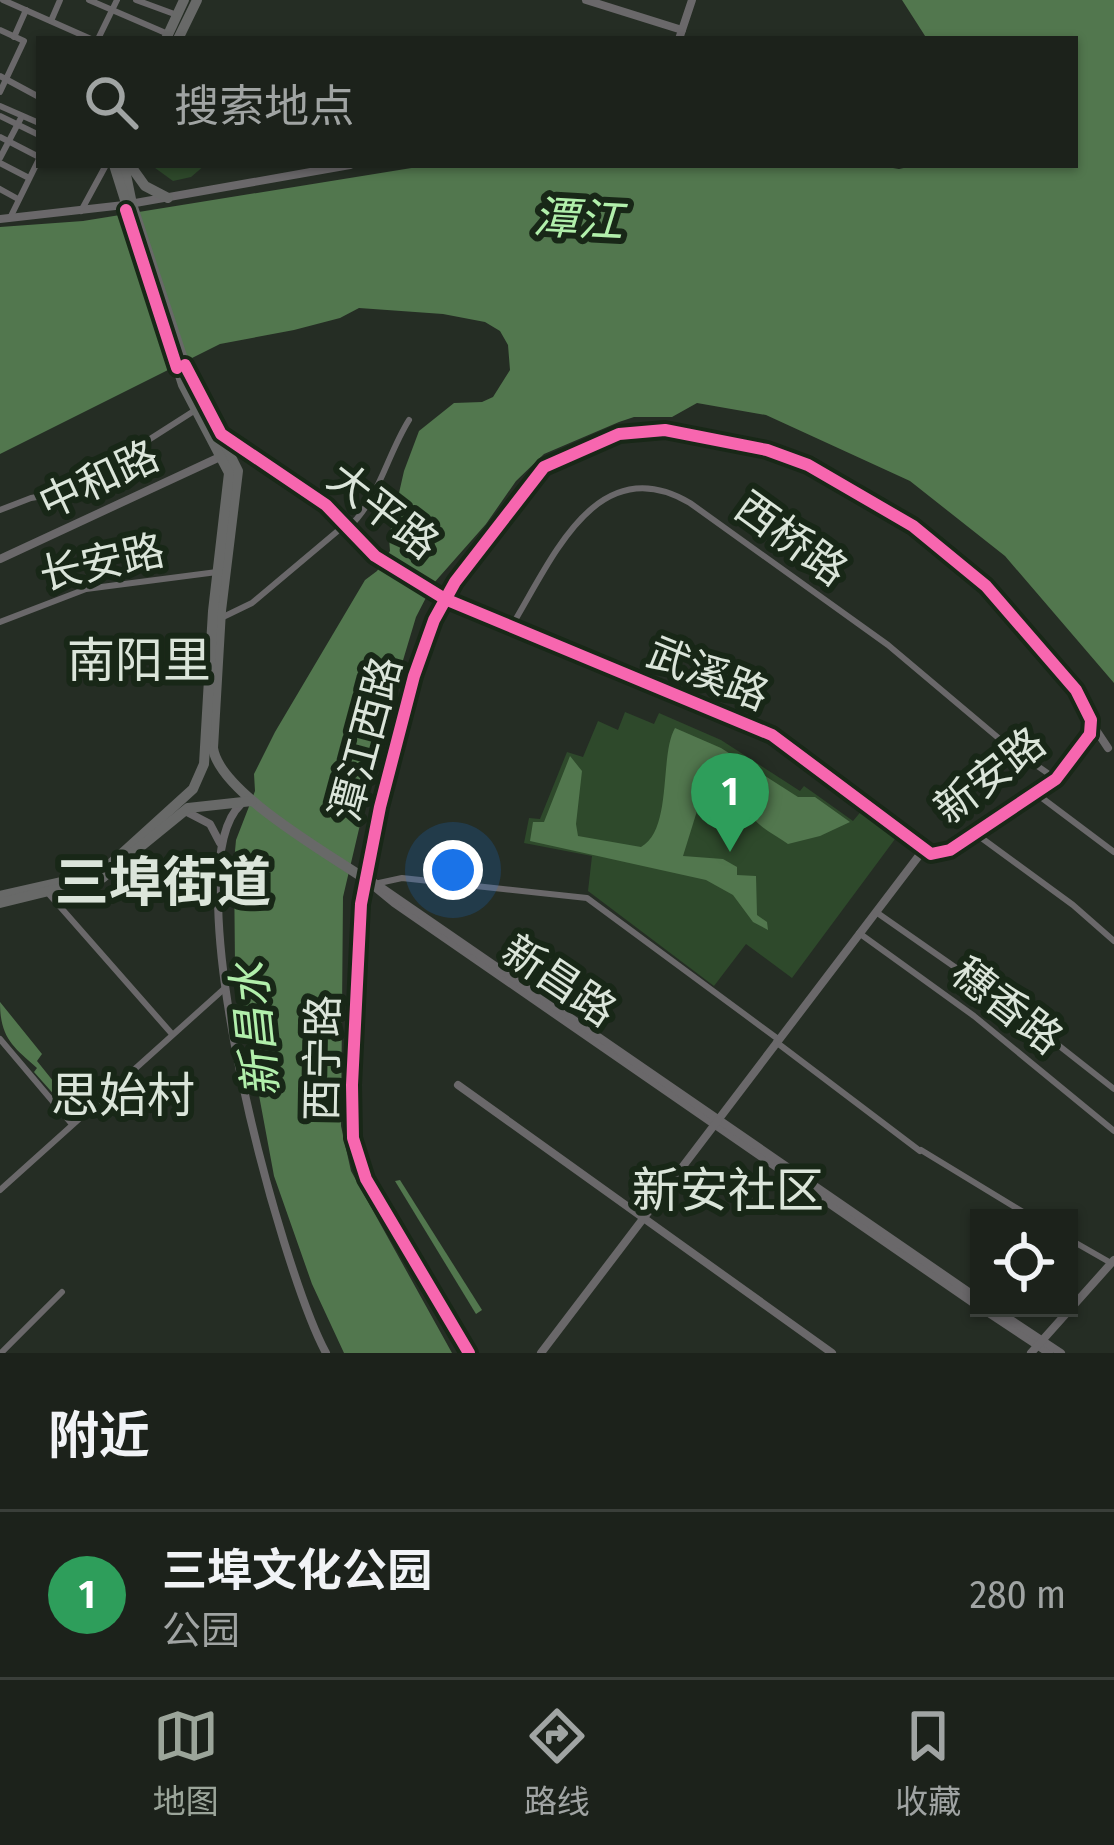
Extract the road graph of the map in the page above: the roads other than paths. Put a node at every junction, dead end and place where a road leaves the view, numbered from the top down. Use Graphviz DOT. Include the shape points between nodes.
graph roads {
  1 [pos="3,0"];
  2 [pos="60,0"];
  3 [pos="89,0"];
  4 [pos="117,0"];
  5 [pos="136,0"];
  6 [pos="172,0"];
  7 [pos="184,0"];
  8 [pos="197,0"];
  9 [pos="586,0"];
  10 [pos="692,0"];
  11 [pos="26,10"];
  12 [pos="112,10"];
  13 [pos="172,13"];
  14 [pos="51,21"];
  15 [pos="0,30"];
  16 [pos="681,35"];
  17 [pos="87,36"];
  18 [pos="96,36"];
  19 [pos="169,36"];
  20 [pos="173,36"];
  21 [pos="174,36"];
  22 [pos="14,37"];
  23 [pos="3,78"];
  24 [pos="0,92"];
  25 [pos="36,95"];
  26 [pos="0,106"];
  27 [pos="0,116"];
  28 [pos="20,120"];
  29 [pos="36,123"];
  30 [pos="36,133"];
  31 [pos="0,136"];
  32 [pos="9,141"];
  33 [pos="36,156"];
  34 [pos="0,160"];
  35 [pos="36,165"];
  36 [pos="108,168"];
  37 [pos="111,168"];
  38 [pos="127,168"];
  39 [pos="130,168"];
  40 [pos="333,168"];
  41 [pos="30,178"];
  42 [pos="0,189"];
  43 [pos="167,198"];
  44 [pos="20,200"];
  45 [pos="129,207"];
  46 [pos="81,211"];
  47 [pos="5,219"];
  48 [pos="200,408"];
  49 [pos="409,420"];
  50 [pos="221,434"];
  51 [pos="222,456"];
  52 [pos="0,510"];
  53 [pos="348,525"];
  54 [pos="0,559"];
  55 [pos="219,572"];
  56 [pos="445,599"];
  57 [pos="221,618"];
  58 [pos="0,622"];
  59 [pos="511,627"];
  60 [pos="1090,716"];
  61 [pos="1090,734"];
  62 [pos="1111,750"];
  63 [pos="1056,778"];
  64 [pos="200,780"];
  65 [pos="1034,792"];
  66 [pos="250,801"];
  67 [pos="217,803"];
  68 [pos="184,811"];
  69 [pos="976,834"];
  70 [pos="221,849"];
  71 [pos="923,849"];
  72 [pos="1114,852"];
  73 [pos="365,879"];
  74 [pos="379,883"];
  75 [pos="48,893"];
  76 [pos="0,899"];
  77 [pos="876,912"];
  78 [pos="860,933"];
  79 [pos="1114,941"];
  80 [pos="226,988"];
  81 [pos="172,1034"];
  82 [pos="0,1040"];
  83 [pos="777,1041"];
  84 [pos="458,1084"];
  85 [pos="1114,1089"];
  86 [pos="715,1121"];
  87 [pos="71,1124"];
  88 [pos="1114,1131"];
  89 [pos="0,1190"];
  90 [pos="1018,1209"];
  91 [pos="645,1215"];
  92 [pos="1078,1244"];
  93 [pos="1112,1262"];
  94 [pos="62,1292"];
  95 [pos="970,1297"];
  96 [pos="997,1317"];
  97 [pos="1003,1317"];
  98 [pos="1037,1347"];
  99 [pos="1,1353"];
  100 [pos="326,1353"];
  101 [pos="469,1353"];
  102 [pos="541,1353"];
  103 [pos="832,1353"];
  104 [pos="1049,1353"];
  105 [pos="1061,1353"];
  1 -- 11 [label="street"];
  2 -- 14 [label="street"];
  3 -- 12 [label="street"];
  4 -- 12 [label="street"];
  5 -- 13 [label="street"];
  6 -- 13 [label="street"];
  7 -- 13 [label="main road"];
  8 -- 21 [label="main road"];
  9 -- 16 [label="street"];
  10 -- 16 [label="street"];
  11 -- 14 [label="street"];
  11 -- 22 [label="street"];
  12 -- 18 [label="street"];
  12 -- 19 [label="street"];
  13 -- 20 [label="main road"];
  14 -- 17 [label="street"];
  15 -- 22 [label="street"];
  22 -- 23 [label="street" via="24,41"];
  23 -- 24 [label="street"];
  23 -- 25 [label="street"];
  26 -- 28 [label="street"];
  27 -- 28 [label="street"];
  28 -- 29 [label="street"];
  28 -- 30 [label="street"];
  28 -- 32 [label="street"];
  31 -- 32 [label="street"];
  32 -- 33 [label="street"];
  32 -- 34 [label="street"];
  34 -- 41 [label="street"];
  35 -- 41 [label="street"];
  36 -- 46 [label="street"];
  37 -- 45 [label="main road"];
  38 -- 45 [label="main road"];
  39 -- 43 [label="main road"];
  40 -- 43 [label="street"];
  41 -- 44 [label="street"];
  42 -- 44 [label="street"];
  43 -- 45 [label="street"];
  44 -- 47 [label="street"];
  45 -- 46 [label="street"];
  45 -- 48 [label="main road"];
  46 -- 47 [label="street"];
  48 -- 50 [label="main road"];
  48 -- 51 [label="main road"];
  48 -- 52 [label="street" via="67,492"];
  49 -- 53 [label="street" via="369,506"];
  50 -- 53 [label="street, 大平路"];
  50 -- 57 [label="main road" via="238,485"];
  51 -- 54 [label="street, 中和路"];
  51 -- 55 [label="main road" via="230,484"];
  53 -- 56 [label="street, 大平路" via="375,556"];
  53 -- 57 [label="street" via="252,603"];
  55 -- 58 [label="street, 长安路" via="86,589"];
  55 -- 64 [label="main road"];
  56 -- 59 [label="street, 武溪路"];
  56 -- 60 [label="street, 潭江西路" via="544,467 619,434 685,432 788,456 926,535 1019,621"];
  56 -- 73 [label="street, 潭江西路" via="414,676"];
  57 -- 66 [label="main road" via="214,753"];
  59 -- 63 [label="street, 西桥路" via="586,511 618,492 659,488 888,645"];
  59 -- 71 [label="street, 武溪路" via="772,735"];
  60 -- 61 [label="street"];
  60 -- 62 [label="street, 潭江西路"];
  61 -- 62 [label="street"];
  61 -- 63 [label="street, 新安路"];
  63 -- 65 [label="street, 新安路"];
  64 -- 67 [label="main road" via="204,798"];
  64 -- 76 [label="main road" via="106,868"];
  65 -- 69 [label="street, 新安路"];
  65 -- 72 [label="street"];
  66 -- 67 [label="main road"];
  66 -- 70 [label="street" via="229,819"];
  66 -- 73 [label="main road"];
  67 -- 68 [label="main road"];
  68 -- 70 [label="street" via="210,824"];
  68 -- 75 [label="main road" via="110,874"];
  69 -- 71 [label="street, 新安路" via="945,853"];
  69 -- 79 [label="street"];
  70 -- 80 [label="street"];
  71 -- 77 [label="street, 新安路"];
  73 -- 74 [label="street, 新昌路"];
  73 -- 86 [label="street, 新昌路"];
  73 -- 101 [label="street, 西宁路" via="353,1138 366,1179"];
  74 -- 83 [label="street" via="402,878 587,898"];
  74 -- 86 [label="street, 新昌路"];
  75 -- 76 [label="main road"];
  75 -- 81 [label="street"];
  77 -- 78 [label="street, 新安路"];
  77 -- 85 [label="street"];
  78 -- 83 [label="street, 新安路"];
  78 -- 88 [label="street, 穗香路"];
  80 -- 81 [label="street"];
  80 -- 100 [label="street" via="269,1202"];
  81 -- 87 [label="street"];
  82 -- 87 [label="street"];
  83 -- 86 [label="street, 新安路"];
  83 -- 90 [label="street" via="920,1151"];
  84 -- 91 [label="street"];
  86 -- 91 [label="street, 新安路"];
  86 -- 95 [label="street, 新昌路"];
  87 -- 89 [label="street"];
  91 -- 102 [label="street, 新安路"];
  91 -- 103 [label="street"];
  92 -- 93 [label="street"];
  93 -- 98 [label="street"];
  94 -- 99 [label="street"];
  96 -- 98 [label="street, 新昌路"];
  97 -- 98 [label="street, 新昌路"];
  98 -- 104 [label="street, 新昌路"];
  98 -- 105 [label="street, 新昌路"];
}
